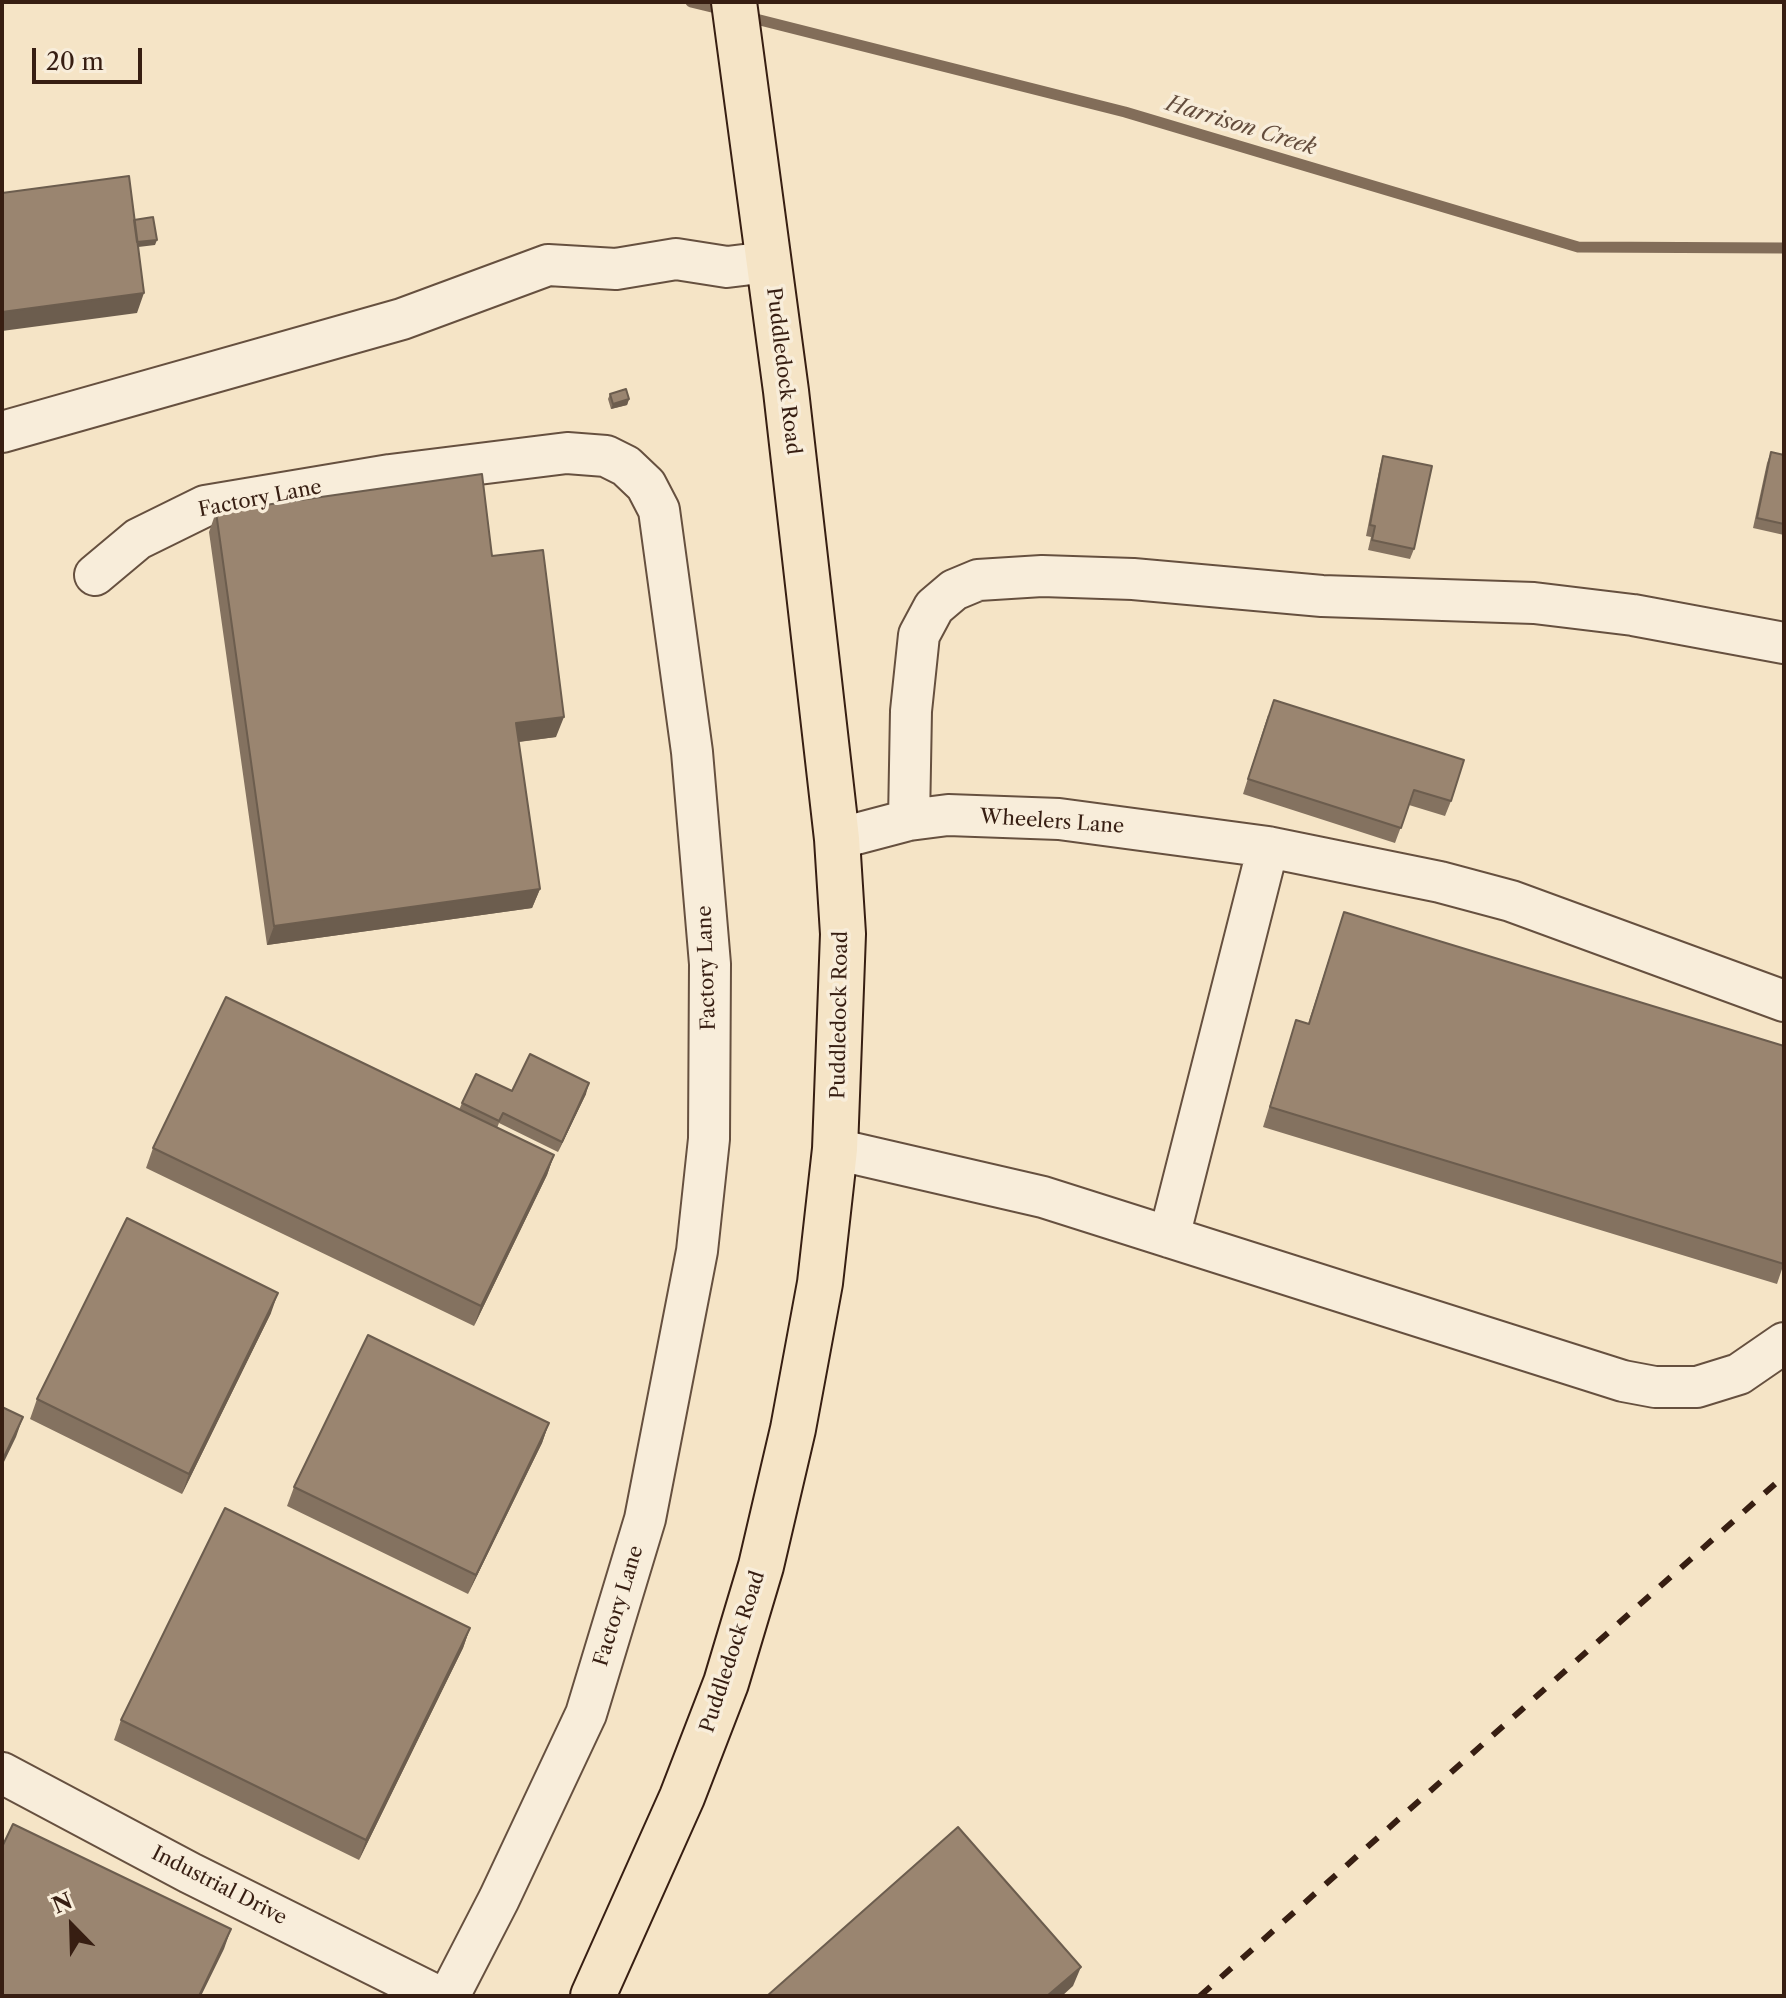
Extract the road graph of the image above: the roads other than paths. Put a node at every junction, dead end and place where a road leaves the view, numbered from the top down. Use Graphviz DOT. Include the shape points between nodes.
graph roads {
  1 [pos="736,18"];
  2 [pos="768,262"];
  3 [pos="2,432"];
  4 [pos="95,575"];
  5 [pos="1784,643"];
  6 [pos="909,820"];
  7 [pos="837,839"];
  8 [pos="1268,847"];
  9 [pos="1784,1001"];
  10 [pos="835,1149"];
  11 [pos="1169,1237"];
  12 [pos="1784,1343"];
  13 [pos="2,1773"];
  14 [pos="437,1996"];
  15 [pos="449,1996"];
  16 [pos="593,1996"];
  1 -- 2 [label="main road, Puddledock Road"];
  2 -- 3 [label="street" via="727,267 676,259 616,269 548,265 402,319"];
  2 -- 7 [label="main road, Puddledock Road"];
  4 -- 15 [label="street, Factory Lane" via="138,539 205,506 567,453 606,456 626,466 646,485 659,510 692,752 710,964 709,1139 697,1251 645,1519 586,1714"];
  5 -- 6 [label="street" via="1534,603 1322,596 1133,579 978,580 954,590 934,607 919,635"];
  6 -- 7 [label="street, Wheelers Lane"];
  6 -- 8 [label="street, Wheelers Lane" via="948,815 1059,819"];
  7 -- 10 [label="main road, Puddledock Road" via="843,934"];
  8 -- 9 [label="street, Wheelers Lane" via="1511,901"];
  8 -- 11 [label="street"];
  10 -- 11 [label="street" via="1043,1197"];
  10 -- 16 [label="main road, Puddledock Road" via="820,1283 761,1566 726,1683"];
  11 -- 12 [label="street" via="1645,1385 1697,1387 1739,1374"];
  13 -- 14 [label="street, Industrial Drive"];
}
